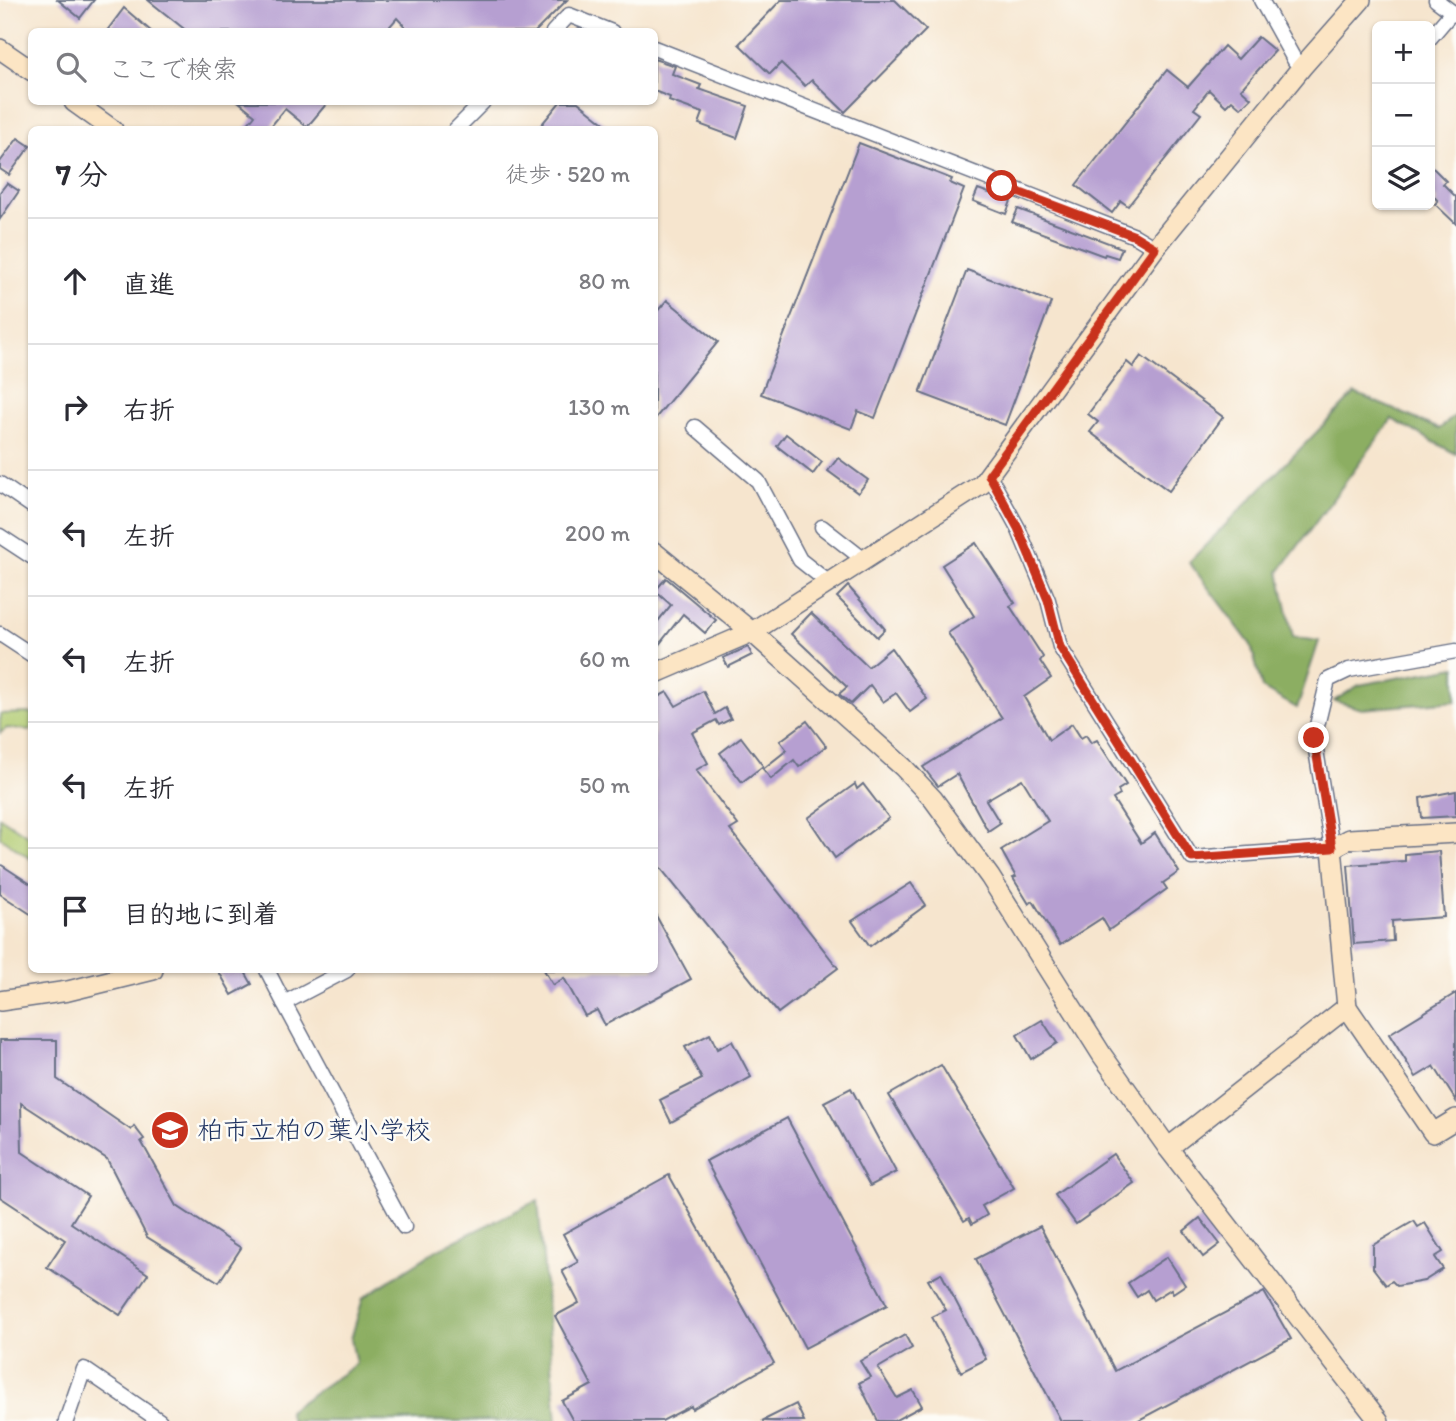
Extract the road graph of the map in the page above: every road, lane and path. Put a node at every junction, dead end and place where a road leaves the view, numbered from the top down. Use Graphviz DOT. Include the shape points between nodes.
graph roads {
  1 [pos="1261,0"];
  2 [pos="1362,0"];
  3 [pos="1436,0"];
  4 [pos="1454,13"];
  5 [pos="557,28"];
  6 [pos="602,28"];
  7 [pos="1435,33"];
  8 [pos="0,49"];
  9 [pos="658,50"];
  10 [pos="1302,67"];
  11 [pos="28,68"];
  12 [pos="78,105"];
  13 [pos="480,105"];
  14 [pos="107,126"];
  15 [pos="459,126"];
  16 [pos="1155,248"];
  17 [pos="695,427"];
  18 [pos="989,475"];
  19 [pos="0,484"];
  20 [pos="28,503"];
  21 [pos="822,527"];
  22 [pos="0,536"];
  23 [pos="28,554"];
  24 [pos="658,555"];
  25 [pos="863,559"];
  26 [pos="829,583"];
  27 [pos="752,632"];
  28 [pos="0,634"];
  29 [pos="1456,651"];
  30 [pos="28,652"];
  31 [pos="658,672"];
  32 [pos="1456,833"];
  33 [pos="1332,848"];
  34 [pos="141,973"];
  35 [pos="269,973"];
  36 [pos="342,973"];
  37 [pos="0,1001"];
  38 [pos="284,1003"];
  39 [pos="1347,1007"];
  40 [pos="1456,1119"];
  41 [pos="1168,1148"];
  42 [pos="404,1227"];
  43 [pos="66,1421"];
  44 [pos="160,1421"];
  45 [pos="1379,1421"];
  1 -- 10 [label="street"];
  2 -- 10 [label="street"];
  3 -- 4 [label="street"];
  4 -- 7 [label="street"];
  5 -- 6 [label="street" via="569,15"];
  8 -- 11 [label="street"];
  9 -- 16 [label="street" via="1135,236"];
  10 -- 16 [label="street"];
  12 -- 14 [label="street"];
  13 -- 15 [label="street"];
  16 -- 18 [label="street"];
  17 -- 26 [label="street" via="758,481 800,560"];
  18 -- 25 [label="street" via="982,484"];
  18 -- 33 [label="street" via="1018,528 1048,600 1060,647 1192,858"];
  19 -- 20 [label="street"];
  21 -- 25 [label="street"];
  22 -- 23 [label="street"];
  24 -- 27 [label="street"];
  25 -- 26 [label="street"];
  26 -- 27 [label="street"];
  27 -- 31 [label="street"];
  27 -- 41 [label="street" via="933,799"];
  28 -- 30 [label="street"];
  29 -- 33 [label="street" via="1349,670 1328,680 1314,738"];
  32 -- 33 [label="street" via="1349,839"];
  33 -- 39 [label="street"];
  34 -- 37 [label="street"];
  35 -- 38 [label="street"];
  36 -- 38 [label="street"];
  38 -- 42 [label="street"];
  39 -- 40 [label="street" via="1433,1133"];
  39 -- 41 [label="street"];
  41 -- 45 [label="street"];
  43 -- 44 [label="street" via="84,1370"];
}
